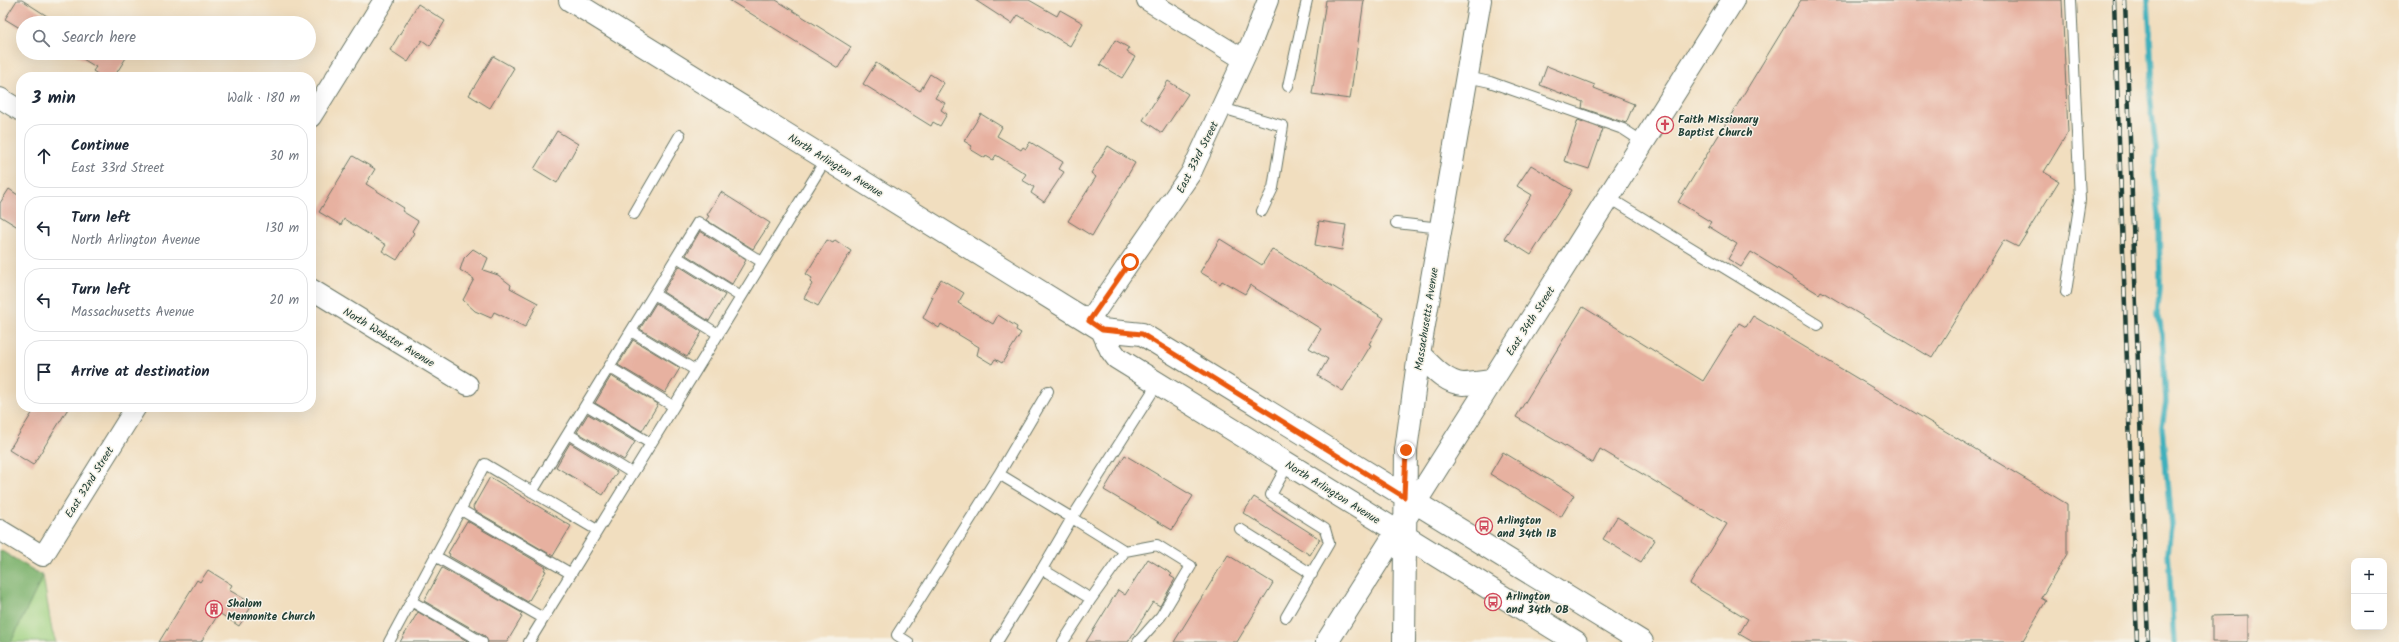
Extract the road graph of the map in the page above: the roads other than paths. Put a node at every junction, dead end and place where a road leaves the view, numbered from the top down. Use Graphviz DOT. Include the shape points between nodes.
graph roads {
  1 [pos="384,0"];
  2 [pos="570,0"];
  3 [pos="1147,0"];
  4 [pos="1268,0"];
  5 [pos="1307,0"];
  6 [pos="1480,0"];
  7 [pos="1733,0"];
  8 [pos="2071,0"];
  9 [pos="1244,59"];
  10 [pos="1467,77"];
  11 [pos="1288,86"];
  12 [pos="0,98"];
  13 [pos="16,108"];
  14 [pos="316,108"];
  15 [pos="1222,108"];
  16 [pos="680,135"];
  17 [pos="1643,142"];
  18 [pos="826,159"];
  19 [pos="1608,197"];
  20 [pos="1262,211"];
  21 [pos="634,214"];
  22 [pos="1396,223"];
  23 [pos="1441,228"];
  24 [pos="677,258"];
  25 [pos="762,262"];
  26 [pos="316,292"];
  27 [pos="2066,292"];
  28 [pos="654,294"];
  29 [pos="741,297"];
  30 [pos="1818,325"];
  31 [pos="1095,326"];
  32 [pos="631,331"];
  33 [pos="718,334"];
  34 [pos="1419,354"];
  35 [pos="609,367"];
  36 [pos="695,370"];
  37 [pos="1491,381"];
  38 [pos="1158,383"];
  39 [pos="468,385"];
  40 [pos="1048,391"];
  41 [pos="586,405"];
  42 [pos="673,406"];
  43 [pos="133,412"];
  44 [pos="568,434"];
  45 [pos="650,443"];
  46 [pos="1288,464"];
  47 [pos="632,473"];
  48 [pos="999,474"];
  49 [pos="532,492"];
  50 [pos="461,510"];
  51 [pos="1405,517"];
  52 [pos="1072,518"];
  53 [pos="1240,529"];
  54 [pos="0,530"];
  55 [pos="597,530"];
  56 [pos="1126,550"];
  57 [pos="436,556"];
  58 [pos="1042,569"];
  59 [pos="570,573"];
  60 [pos="1312,574"];
  61 [pos="1091,599"];
  62 [pos="411,601"];
  63 [pos="1286,617"];
  64 [pos="543,618"];
  65 [pos="388,642"];
  66 [pos="482,642"];
  67 [pos="529,642"];
  68 [pos="908,642"];
  69 [pos="997,642"];
  70 [pos="1063,642"];
  71 [pos="1138,642"];
  72 [pos="1327,642"];
  73 [pos="1404,642"];
  74 [pos="1576,642"];
  75 [pos="1642,642"];
  1 -- 14 [label="street"];
  2 -- 18 [label="main road, North Arlington Avenue"];
  3 -- 9 [label="street"];
  4 -- 9 [label="street, East 33rd Street"];
  5 -- 11 [label="lane"];
  6 -- 10 [label="main road, Massachusetts Avenue"];
  7 -- 17 [label="main road, East 34th Street"];
  8 -- 27 [label="lane" via="2080,200"];
  9 -- 15 [label="street, East 33rd Street"];
  10 -- 17 [label="lane" via="1490,82 1623,129"];
  10 -- 23 [label="main road, Massachusetts Avenue"];
  12 -- 13 [label="street"];
  15 -- 20 [label="lane" via="1283,126 1274,188"];
  15 -- 31 [label="street, East 33rd Street" via="1184,185"];
  16 -- 21 [label="lane"];
  17 -- 19 [label="main road, East 34th Street"];
  18 -- 25 [label="lane"];
  18 -- 31 [label="main road, North Arlington Avenue"];
  19 -- 30 [label="lane"];
  19 -- 37 [label="main road, East 34th Street"];
  22 -- 23 [label="lane"];
  23 -- 34 [label="main road, Massachusetts Avenue"];
  24 -- 25 [label="lane" via="698,222"];
  24 -- 28 [label="lane"];
  24 -- 29 [label="lane"];
  25 -- 29 [label="lane"];
  26 -- 39 [label="street, North Webster Avenue"];
  28 -- 32 [label="lane"];
  28 -- 33 [label="lane"];
  29 -- 33 [label="lane"];
  31 -- 38 [label="main road, North Arlington Avenue" via="1114,355"];
  31 -- 51 [label="main road, North Arlington Avenue" via="1142,334"];
  32 -- 35 [label="lane"];
  32 -- 36 [label="lane"];
  33 -- 36 [label="lane"];
  34 -- 37 [label="main road" via="1451,381 1463,384"];
  34 -- 51 [label="main road, Massachusetts Avenue" via="1406,450"];
  35 -- 41 [label="lane"];
  35 -- 42 [label="lane"];
  36 -- 42 [label="lane"];
  37 -- 51 [label="main road, East 34th Street"];
  38 -- 46 [label="main road, North Arlington Avenue"];
  38 -- 52 [label="lane"];
  40 -- 48 [label="lane"];
  41 -- 44 [label="lane"];
  41 -- 45 [label="lane"];
  42 -- 45 [label="lane"];
  43 -- 54 [label="street, East 32nd Street" via="43,556"];
  44 -- 47 [label="lane"];
  44 -- 49 [label="lane"];
  45 -- 47 [label="lane"];
  46 -- 51 [label="main road, North Arlington Avenue"];
  46 -- 60 [label="lane" via="1271,495 1325,529 1329,544"];
  47 -- 55 [label="lane"];
  48 -- 52 [label="lane"];
  48 -- 68 [label="lane" via="897,635"];
  49 -- 50 [label="lane" via="485,464"];
  49 -- 55 [label="lane"];
  50 -- 57 [label="lane"];
  50 -- 59 [label="lane"];
  51 -- 72 [label="main road, East 34th Street"];
  51 -- 73 [label="main road, Massachusetts Avenue"];
  51 -- 74 [label="main road, North Arlington Avenue"];
  51 -- 75 [label="main road, North Arlington Avenue"];
  52 -- 56 [label="lane"];
  52 -- 58 [label="lane"];
  53 -- 60 [label="lane"];
  55 -- 59 [label="lane"];
  56 -- 61 [label="lane"];
  56 -- 71 [label="lane" via="1157,546 1191,566 1161,616"];
  57 -- 62 [label="lane"];
  57 -- 64 [label="lane"];
  58 -- 61 [label="lane"];
  58 -- 69 [label="lane"];
  59 -- 64 [label="lane"];
  60 -- 63 [label="lane"];
  61 -- 70 [label="lane"];
  62 -- 65 [label="lane"];
  62 -- 66 [label="lane"];
  64 -- 67 [label="lane"];
}
